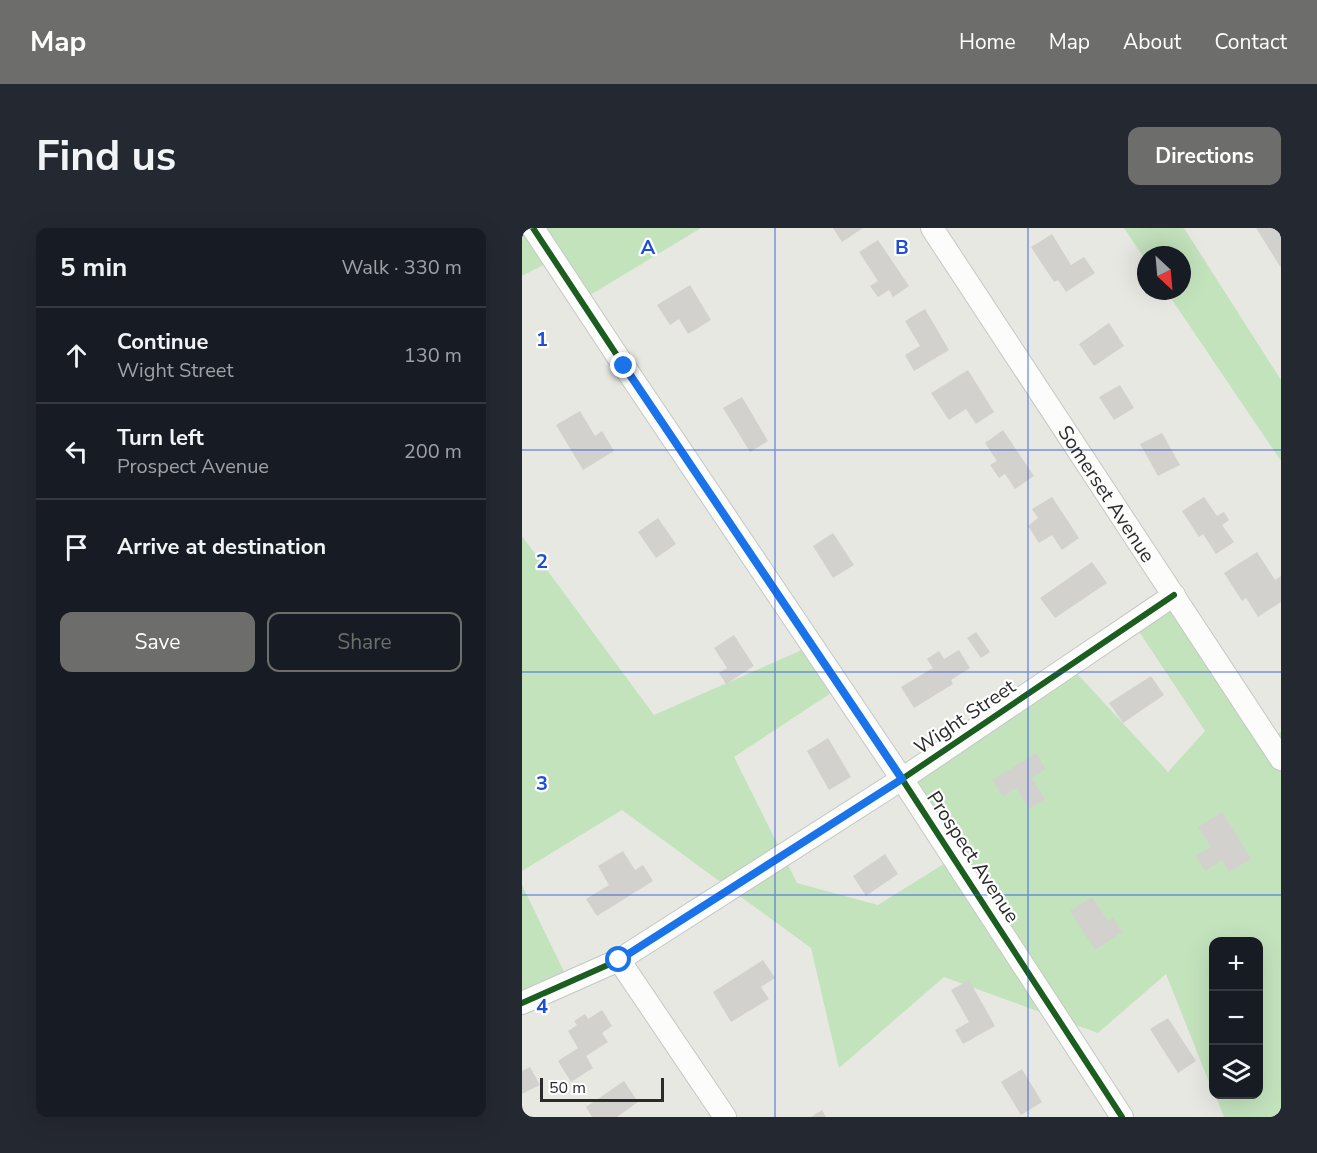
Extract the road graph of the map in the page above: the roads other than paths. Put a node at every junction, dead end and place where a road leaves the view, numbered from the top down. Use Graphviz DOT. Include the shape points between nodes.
graph roads {
  1 [pos="533,228"];
  2 [pos="932,228"];
  3 [pos="1174,595"];
  4 [pos="1281,759"];
  5 [pos="902,779"];
  6 [pos="619,960"];
  7 [pos="522,1003"];
  8 [pos="724,1117"];
  9 [pos="1122,1117"];
  1 -- 5 [label="street, Prospect Avenue"];
  2 -- 3 [label="street, Somerset Avenue"];
  3 -- 4 [label="street, Somerset Avenue"];
  3 -- 5 [label="street, Wight Street"];
  5 -- 6 [label="street, Wight Street"];
  5 -- 9 [label="street, Prospect Avenue"];
  6 -- 7 [label="street, Wight Street"];
  6 -- 8 [label="street"];
}
